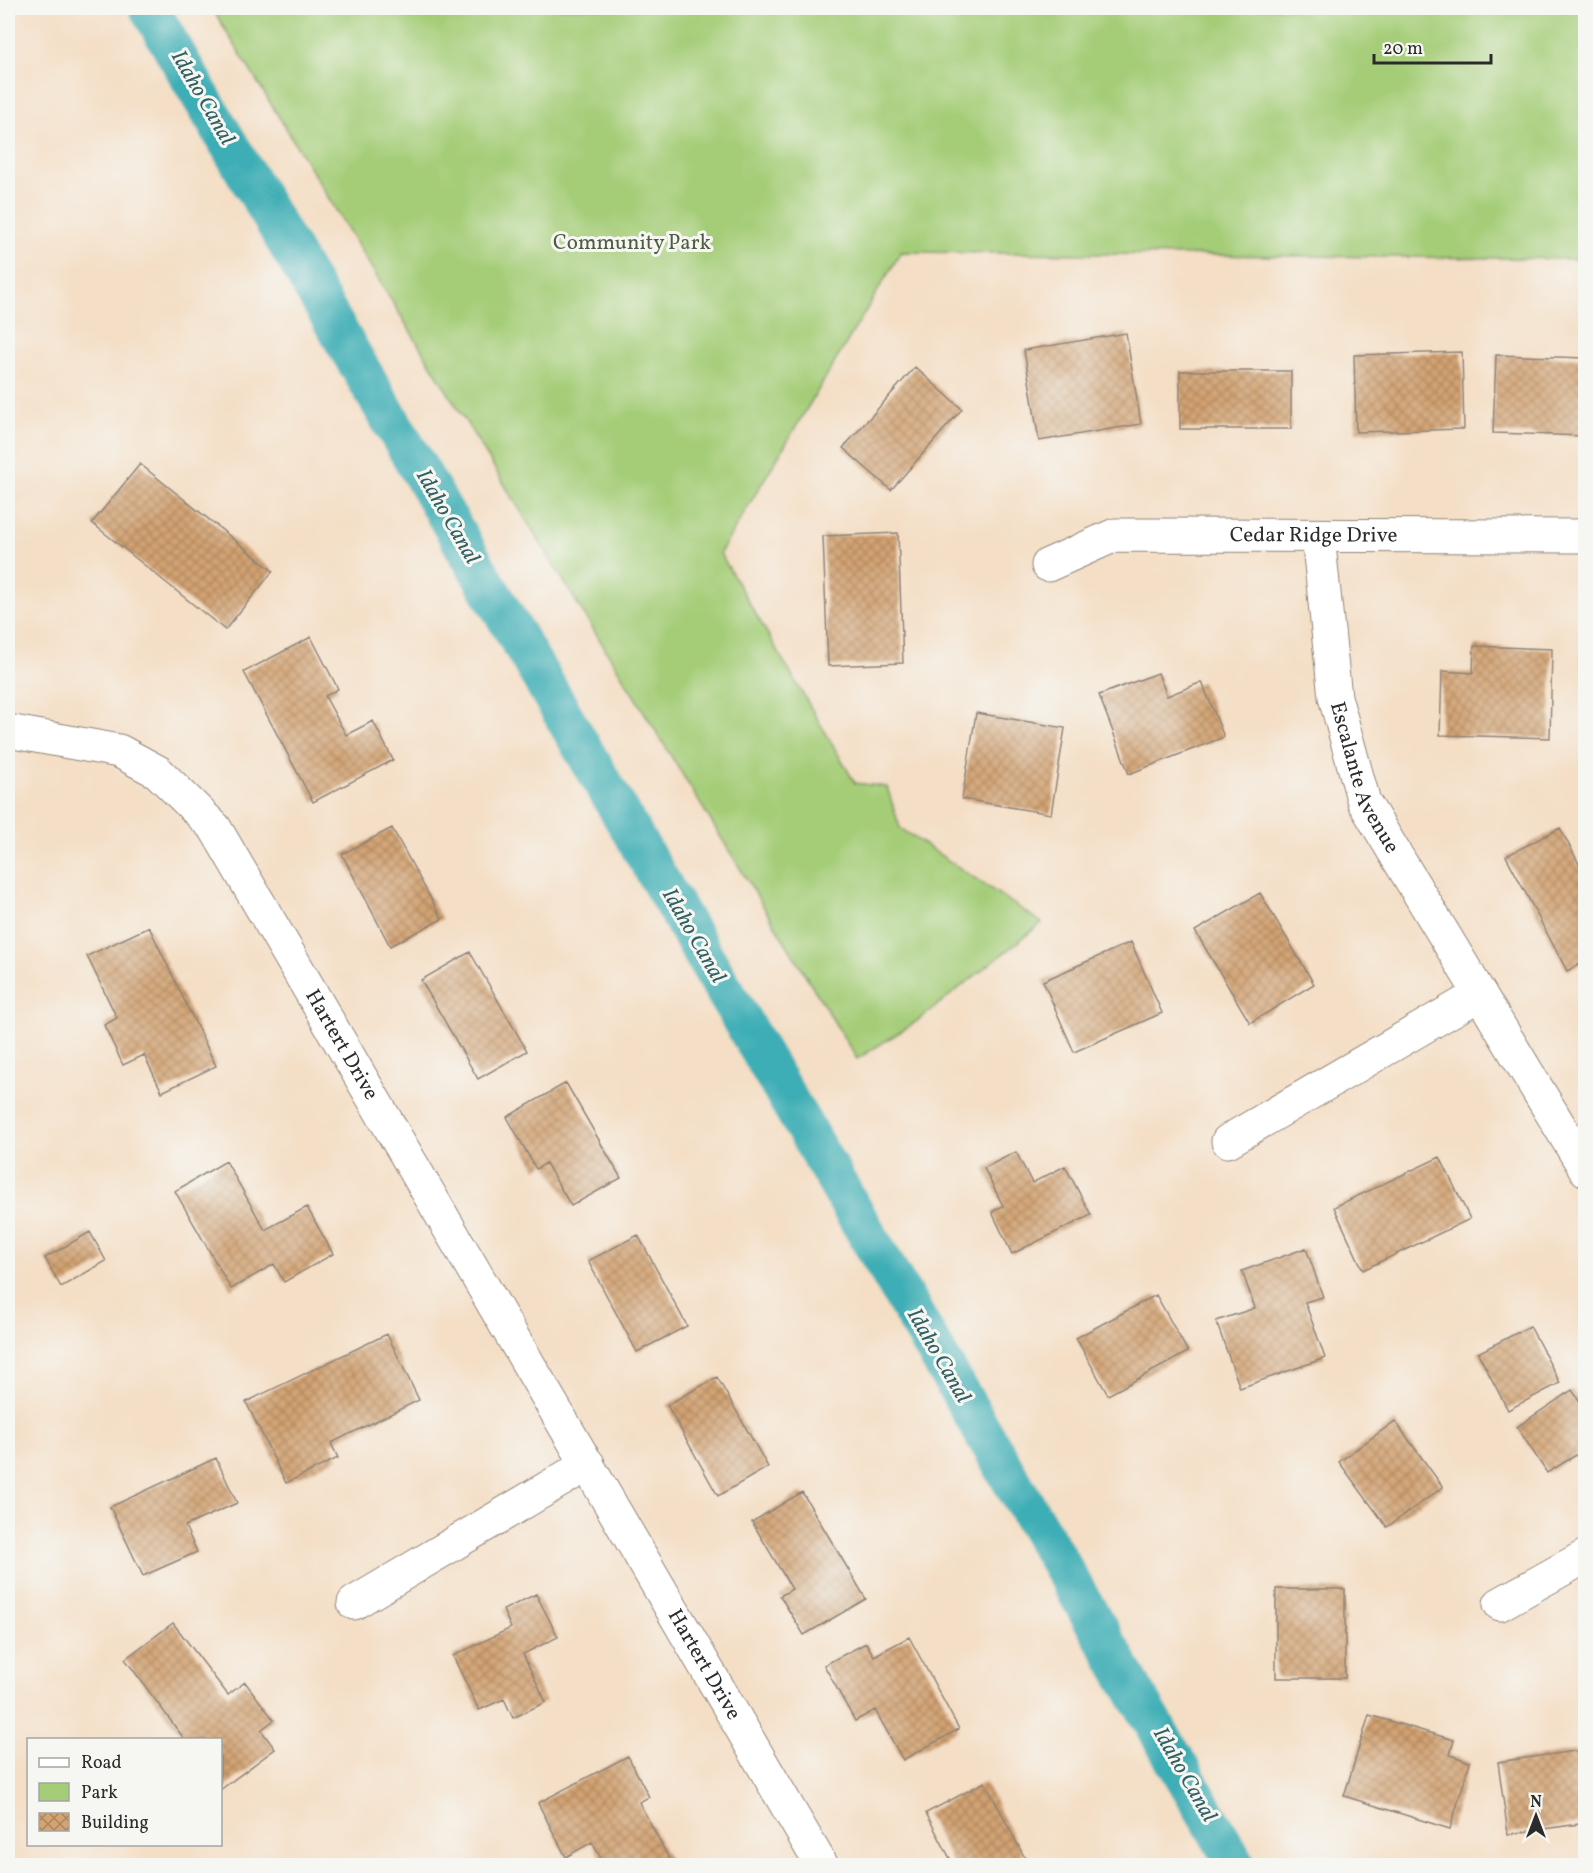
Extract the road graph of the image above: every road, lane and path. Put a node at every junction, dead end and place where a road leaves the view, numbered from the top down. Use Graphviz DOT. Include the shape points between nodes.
graph roads {
  1 [pos="1318,536"];
  2 [pos="1586,536"];
  3 [pos="1048,565"];
  4 [pos="8,731"];
  5 [pos="1479,994"];
  6 [pos="1228,1141"];
  7 [pos="1586,1170"];
  8 [pos="588,1464"];
  9 [pos="1586,1556"];
  10 [pos="354,1603"];
  11 [pos="1500,1604"];
  12 [pos="822,1866"];
  1 -- 2 [label="street, Cedar Ridge Drive"];
  1 -- 3 [label="street, Cedar Ridge Drive" via="1115,535"];
  1 -- 5 [label="street, Escalante Avenue" via="1335,697 1364,802"];
  4 -- 8 [label="street, Hartert Drive" via="118,751 158,772 215,828"];
  5 -- 6 [label="street"];
  5 -- 7 [label="street, Escalante Avenue"];
  8 -- 10 [label="street"];
  8 -- 12 [label="street, Hartert Drive"];
  9 -- 11 [label="street"];
}
